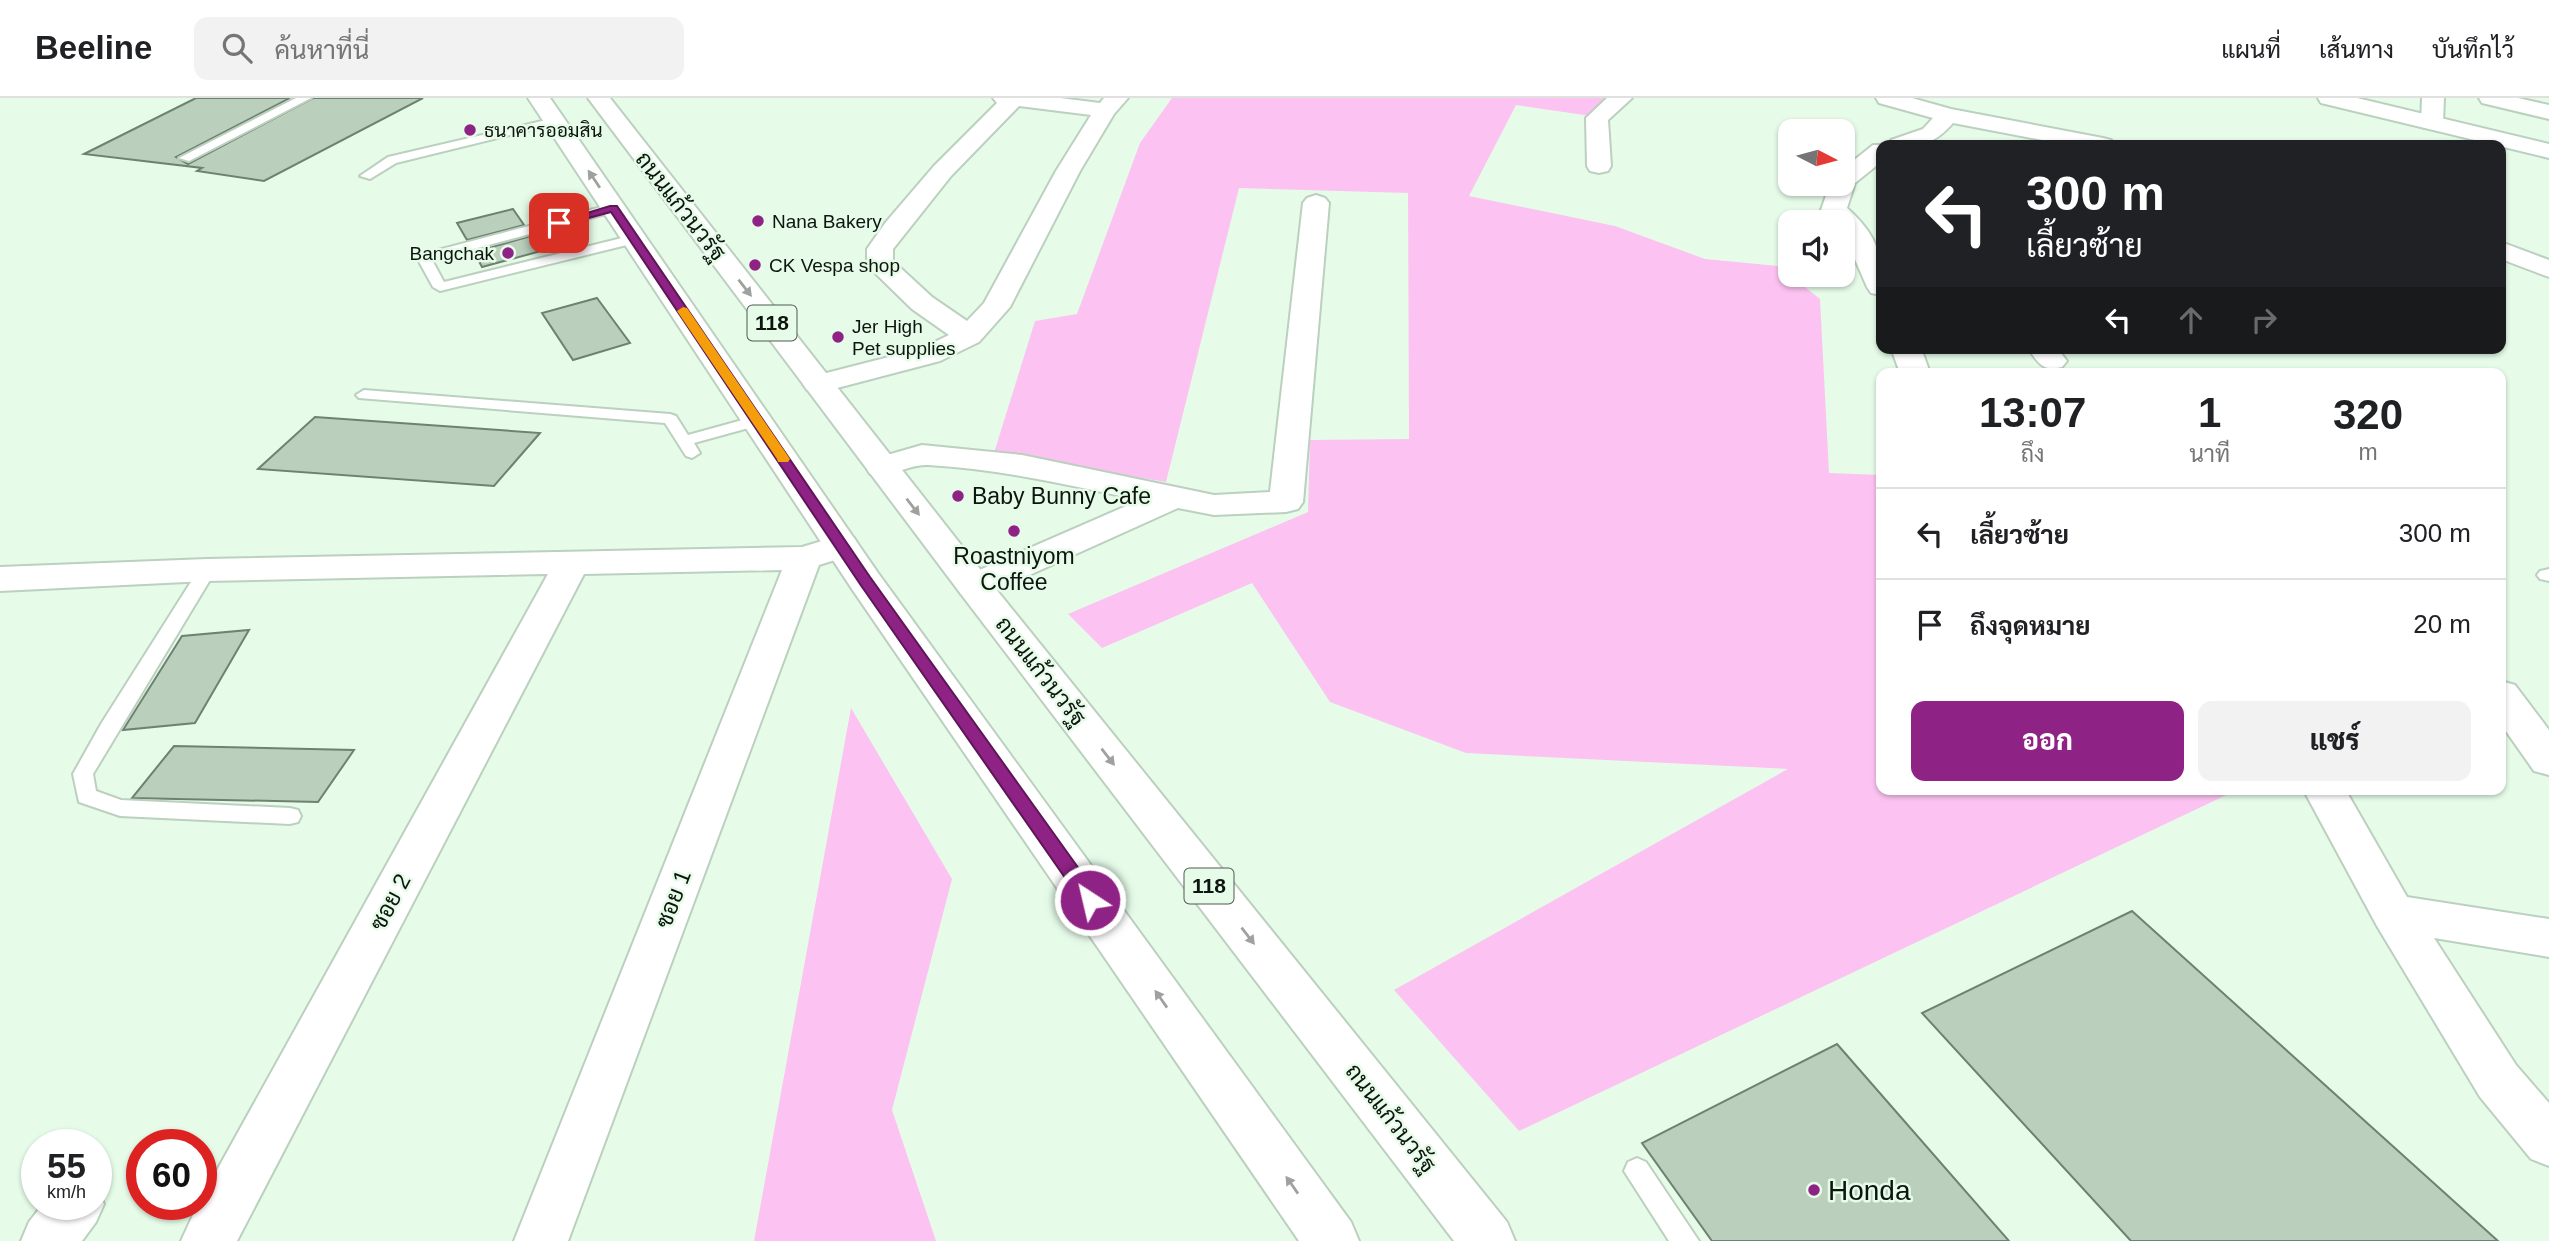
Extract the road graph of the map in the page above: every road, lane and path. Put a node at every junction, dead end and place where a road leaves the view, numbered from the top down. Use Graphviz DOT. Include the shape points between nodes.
graph roads {
  1 [pos="305,98"];
  2 [pos="1621,98"];
  3 [pos="1887,98"];
  4 [pos="2329,98"];
  5 [pos="2433,98"];
  6 [pos="2490,98"];
  7 [pos="603,99"];
  8 [pos="1009,99"];
  9 [pos="1987,99"];
  10 [pos="1111,104"];
  11 [pos="547,110"];
  12 [pos="2549,112"];
  13 [pos="1948,115"];
  14 [pos="1979,122"];
  15 [pos="2432,122"];
  16 [pos="1914,140"];
  17 [pos="2076,140"];
  18 [pos="2505,140"];
  19 [pos="2506,140"];
  20 [pos="2549,151"];
  21 [pos="1876,154"];
  22 [pos="185,158"];
  23 [pos="1599,166"];
  24 [pos="366,176"];
  25 [pos="1316,203"];
  26 [pos="613,208"];
  27 [pos="634,239"];
  28 [pos="2506,252"];
  29 [pos="2549,269"];
  30 [pos="1876,276"];
  31 [pos="969,336"];
  32 [pos="818,384"];
  33 [pos="364,395"];
  34 [pos="757,421"];
  35 [pos="882,467"];
  36 [pos="1174,497"];
  37 [pos="823,552"];
  38 [pos="572,563"];
  39 [pos="207,570"];
  40 [pos="0,579"];
  41 [pos="974,586"];
  42 [pos="2506,702"];
  43 [pos="2549,760"];
  44 [pos="2327,795"];
  45 [pos="290,816"];
  46 [pos="2393,913"];
  47 [pos="2549,938"];
  48 [pos="2549,1142"];
  49 [pos="1637,1171"];
  50 [pos="64,1220"];
  51 [pos="48,1241"];
  52 [pos="208,1241"];
  53 [pos="541,1241"];
  54 [pos="1332,1241"];
  55 [pos="1488,1241"];
  56 [pos="1685,1241"];
  1 -- 22 [label="lane"];
  2 -- 23 [label="street" via="1597,118"];
  3 -- 13 [label="street"];
  4 -- 15 [label="street"];
  5 -- 15 [label="street"];
  6 -- 12 [label="street"];
  7 -- 32 [label="street, ถนนแก้วนวรัฐ / 118, one-way"];
  8 -- 10 [label="street"];
  8 -- 31 [label="street" via="913,202 878,256 880,264 922,303"];
  9 -- 14 [label="street"];
  10 -- 31 [label="street" via="1068,171 996,307"];
  11 -- 24 [label="lane" via="392,160"];
  26 -- 11 [label="street, one-way"];
  13 -- 14 [label="street"];
  13 -- 16 [label="street" via="1931,134"];
  14 -- 17 [label="street"];
  15 -- 18 [label="street"];
  19 -- 20 [label="street"];
  21 -- 30 [label="street" via="1844,180 1834,210 1856,230"];
  25 -- 36 [label="street" via="1286,502 1214,505"];
  26 -- 27 [label="street"];
  26 -- 27 [label="lane" via="424,258 440,287"];
  27 -- 34 [label="street"];
  28 -- 29 [label="street"];
  31 -- 32 [label="street" via="930,355"];
  32 -- 35 [label="street, ถนนแก้วนวรัฐ / 118"];
  33 -- 34 [label="lane" via="670,419 688,447"];
  34 -- 37 [label="street"];
  35 -- 36 [label="street" via="922,454 1021,465"];
  35 -- 41 [label="street, ถนนแก้วนวรัฐ / 118, one-way"];
  36 -- 41 [label="street"];
  37 -- 38 [label="street"];
  37 -- 53 [label="street, ซอย 1"];
  54 -- 37 [label="street, one-way"];
  38 -- 39 [label="street"];
  38 -- 52 [label="street, ซอย 2"];
  39 -- 40 [label="street"];
  39 -- 45 [label="lane" via="83,774 86,796 120,808"];
  41 -- 55 [label="street, ถนนแก้วนวรัฐ / 118, one-way"];
  42 -- 43 [label="street"];
  44 -- 46 [label="street"];
  46 -- 47 [label="street"];
  46 -- 48 [label="street" via="2498,1081"];
  49 -- 56 [label="lane"];
  50 -- 51 [label="street"];
}
